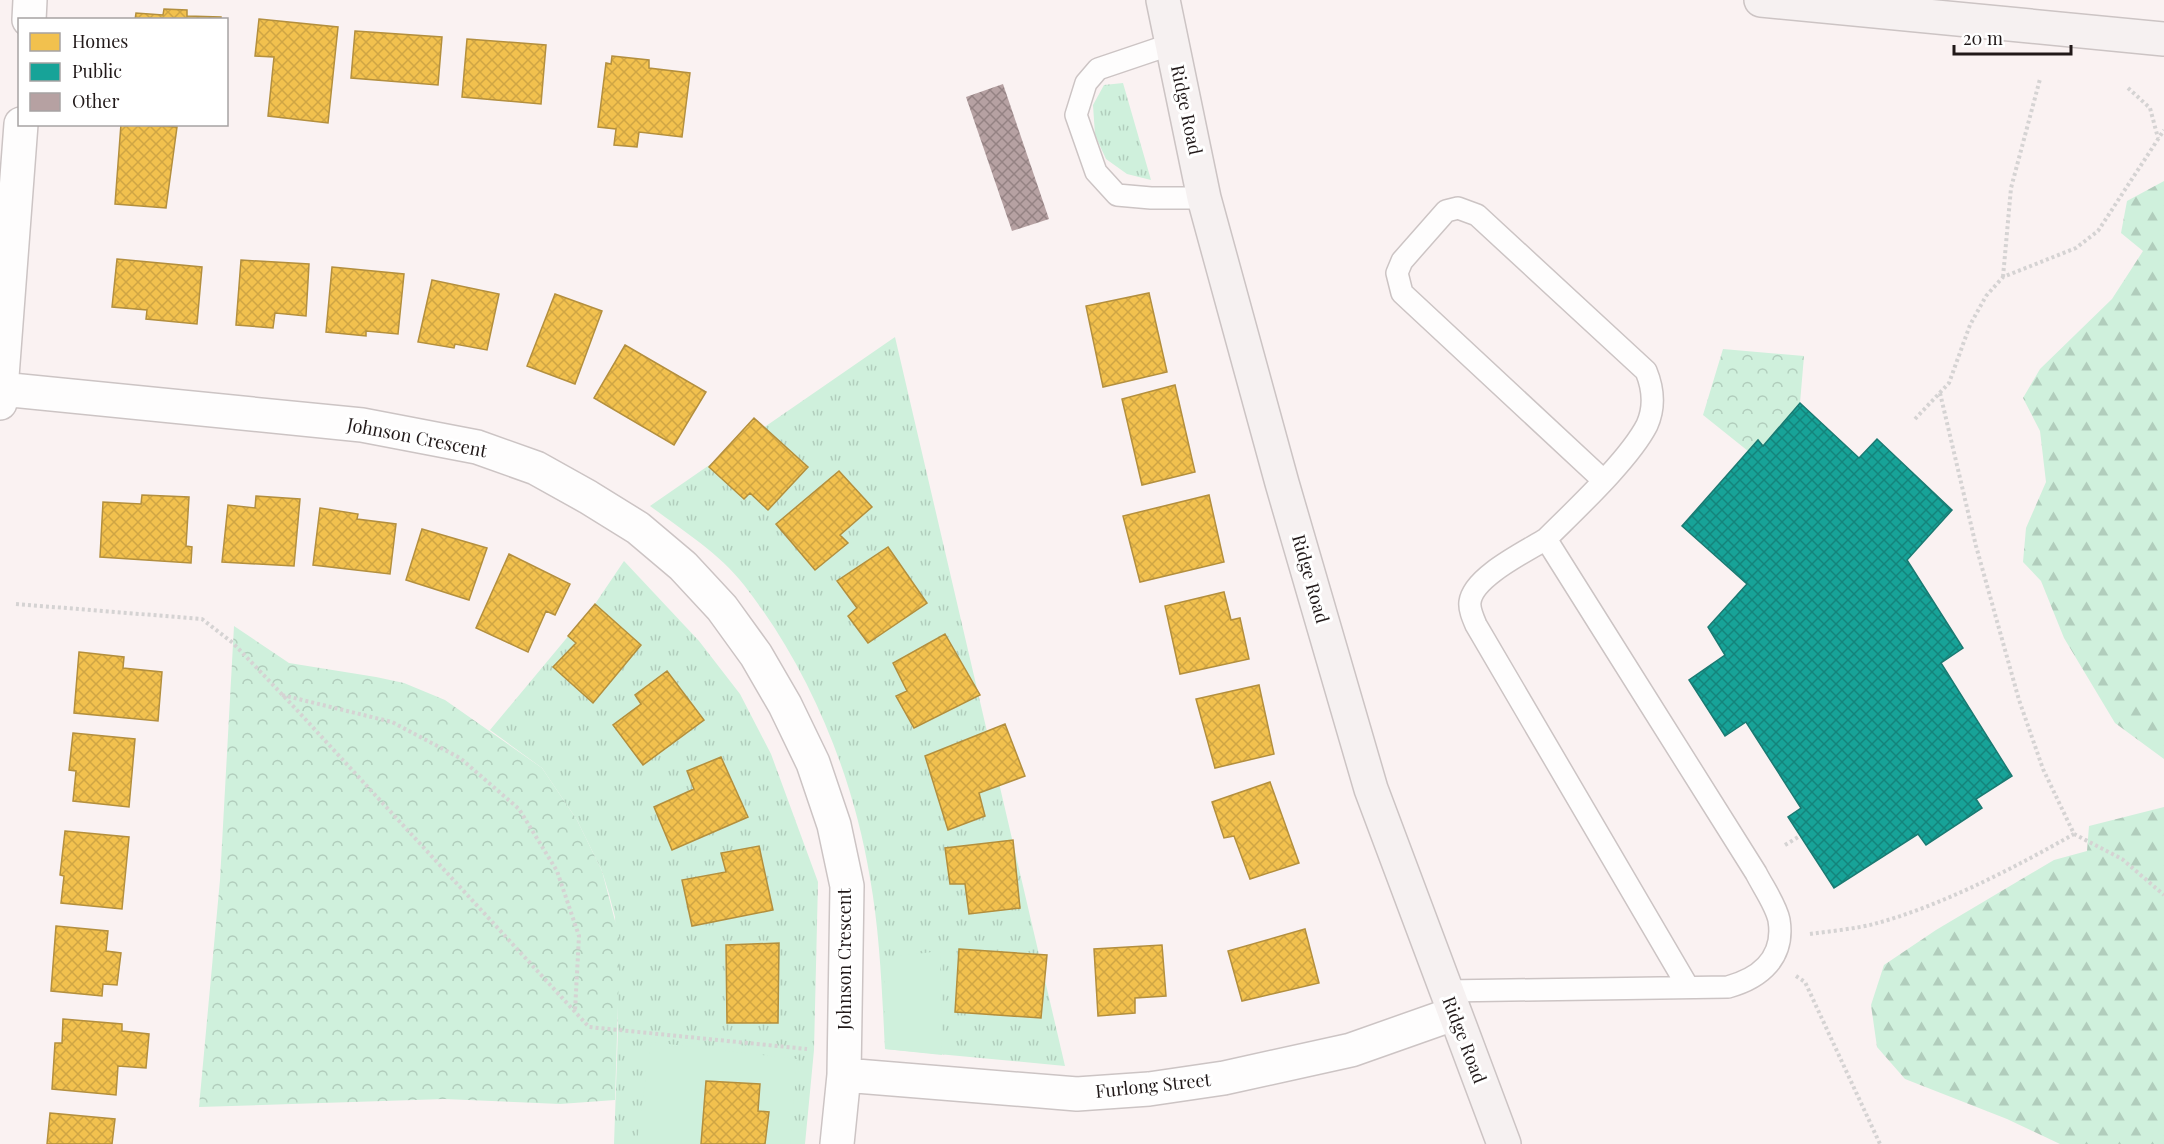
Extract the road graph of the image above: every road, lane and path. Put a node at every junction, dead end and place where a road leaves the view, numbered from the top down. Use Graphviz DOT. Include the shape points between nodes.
graph roads {
  1 [pos="30,0"];
  2 [pos="1163,0"];
  3 [pos="1761,0"];
  4 [pos="28,18"];
  5 [pos="2164,39"];
  6 [pos="1172,44"];
  7 [pos="2040,79"];
  8 [pos="2128,88"];
  9 [pos="21,126"];
  10 [pos="2164,130"];
  11 [pos="2158,139"];
  12 [pos="1204,198"];
  13 [pos="2003,277"];
  14 [pos="1940,393"];
  15 [pos="1,396"];
  16 [pos="1915,419"];
  17 [pos="1603,480"];
  18 [pos="1546,539"];
  19 [pos="16,604"];
  20 [pos="281,695"];
  21 [pos="2074,834"];
  22 [pos="1800,836"];
  23 [pos="1785,845"];
  24 [pos="2164,895"];
  25 [pos="1801,936"];
  26 [pos="1793,974"];
  27 [pos="1688,987"];
  28 [pos="1450,1003"];
  29 [pos="575,1012"];
  30 [pos="844,1064"];
  31 [pos="837,1144"];
  32 [pos="1504,1144"];
  33 [pos="1880,1144"];
  1 -- 4 [label="street"];
  2 -- 6 [label="street, Ridge Road"];
  3 -- 5 [label="street"];
  6 -- 12 [label="street, Ridge Road"];
  6 -- 12 [label="lane" via="1098,69 1086,83 1076,115 1096,172 1117,195"];
  7 -- 13 [label="path" via="2010,188"];
  8 -- 11 [label="path" via="2150,108"];
  9 -- 15 [label="street"];
  10 -- 11 [label="path"];
  11 -- 13 [label="path" via="2098,231 2076,248"];
  12 -- 28 [label="street, Ridge Road" via="1371,789"];
  13 -- 14 [label="path" via="1986,296 1970,325 1949,383"];
  14 -- 16 [label="path"];
  14 -- 21 [label="path" via="1976,546 2019,700 2043,769"];
  15 -- 30 [label="street, Johnson Crescent" via="362,425 477,447 536,468 638,528 722,608 785,705 813,763 834,825 847,886"];
  17 -- 17 [label="lane" via="1632,448 1647,424 1653,396 1646,371 1477,215 1458,208 1446,211 1402,261 1397,273 1401,293"];
  17 -- 18 [label="lane"];
  18 -- 27 [label="lane" via="1479,584 1470,604 1472,614"];
  18 -- 27 [label="lane" via="1756,873 1779,918 1776,951 1770,965 1757,975 1728,987"];
  19 -- 20 [label="path" via="202,620 233,643"];
  20 -- 29 [label="path"];
  20 -- 29 [label="path" via="392,722 460,758 519,809 557,871 579,936"];
  21 -- 24 [label="path" via="2122,860"];
  21 -- 25 [label="path" via="2023,863 1874,924"];
  22 -- 23 [label="path"];
  26 -- 33 [label="path" via="1805,982"];
  27 -- 28 [label="lane"];
  28 -- 30 [label="street, Furlong Street" via="1351,1050 1224,1078 1149,1089 1077,1094"];
  28 -- 32 [label="street, Ridge Road"];
  29 -- 30 [label="path" via="589,1027"];
  30 -- 31 [label="street, Johnson Crescent"];
}
